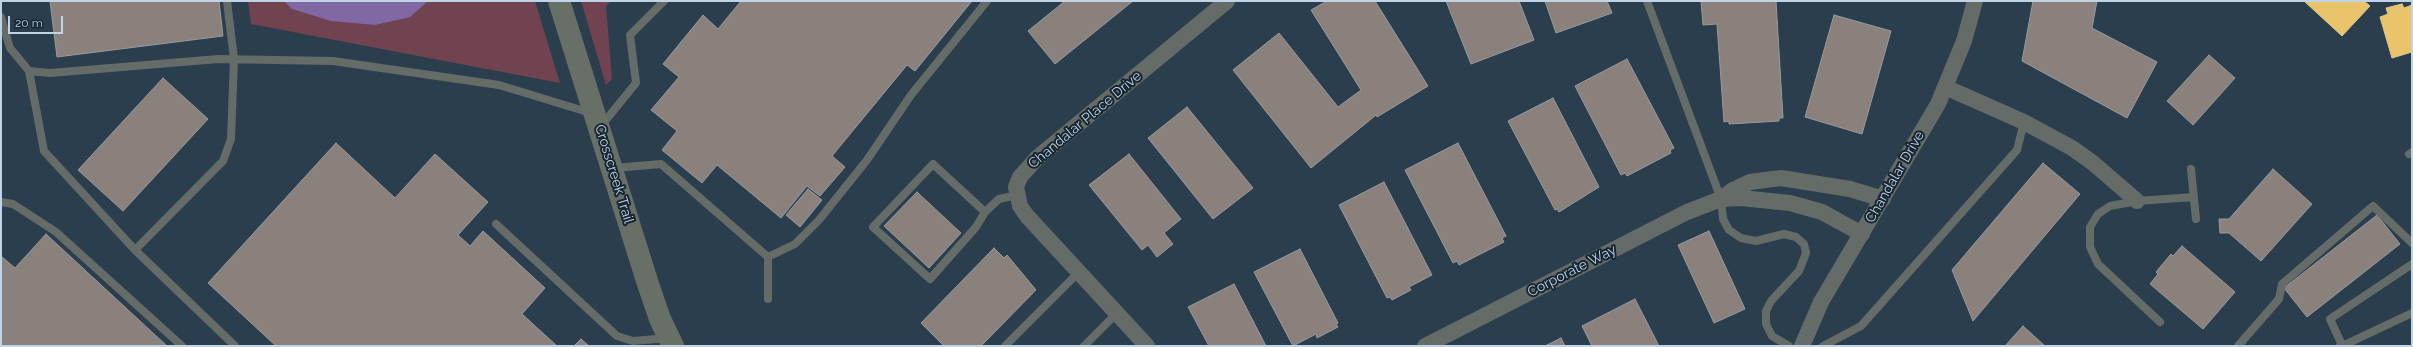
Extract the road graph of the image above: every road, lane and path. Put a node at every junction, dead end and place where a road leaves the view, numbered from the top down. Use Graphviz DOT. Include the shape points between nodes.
graph roads {
  1 [pos="227,1"];
  2 [pos="559,1"];
  3 [pos="664,1"];
  4 [pos="987,1"];
  5 [pos="1227,1"];
  6 [pos="1646,1"];
  7 [pos="1975,1"];
  8 [pos="1,17"];
  9 [pos="234,59"];
  10 [pos="30,71"];
  11 [pos="1945,88"];
  12 [pos="597,121"];
  13 [pos="2024,122"];
  14 [pos="612,169"];
  15 [pos="2191,169"];
  16 [pos="1017,195"];
  17 [pos="2194,197"];
  18 [pos="1721,199"];
  19 [pos="1883,199"];
  20 [pos="2137,201"];
  21 [pos="1,202"];
  22 [pos="985,212"];
  23 [pos="2196,219"];
  24 [pos="496,224"];
  25 [pos="1862,234"];
  26 [pos="2412,242"];
  27 [pos="135,250"];
  28 [pos="768,257"];
  29 [pos="2412,264"];
  30 [pos="1079,272"];
  31 [pos="768,299"];
  32 [pos="2412,313"];
  33 [pos="1117,314"];
  34 [pos="2160,322"];
  35 [pos="671,342"];
  36 [pos="182,346"];
  37 [pos="235,346"];
  38 [pos="1005,346"];
  39 [pos="1084,346"];
  40 [pos="1146,346"];
  41 [pos="1425,346"];
  42 [pos="1789,346"];
  43 [pos="1802,346"];
  44 [pos="1823,346"];
  45 [pos="2238,346"];
  46 [pos="2341,346"];
  1 -- 9 [label="lane"];
  2 -- 12 [label="street, Crosscreek Trail"];
  3 -- 12 [label="lane" via="630,35 636,83"];
  4 -- 28 [label="lane" via="911,95 867,160 819,220 795,244"];
  5 -- 16 [label="street, Chandalar Place Drive" via="1037,158 1020,177 1016,187"];
  6 -- 18 [label="lane"];
  7 -- 11 [label="street, Chandalar Drive" via="1964,41"];
  8 -- 10 [label="lane" via="10,48"];
  9 -- 10 [label="lane" via="50,73"];
  9 -- 12 [label="lane" via="333,62 500,85"];
  9 -- 27 [label="lane" via="231,139 223,162"];
  10 -- 27 [label="lane" via="44,151"];
  11 -- 13 [label="street"];
  11 -- 19 [label="street, Chandalar Drive"];
  12 -- 14 [label="street, Crosscreek Trail"];
  13 -- 20 [label="street" via="2094,163"];
  13 -- 44 [label="lane" via="2017,150 1861,326"];
  14 -- 28 [label="lane" via="661,164"];
  14 -- 35 [label="street, Crosscreek Trail" via="648,284"];
  15 -- 17 [label="lane"];
  16 -- 22 [label="lane" via="999,199"];
  16 -- 30 [label="street" via="1020,206 1027,216"];
  17 -- 20 [label="lane"];
  17 -- 23 [label="lane"];
  18 -- 19 [label="street, Corporate Way" via="1750,182 1781,178 1850,189"];
  18 -- 25 [label="street, Corporate Way" via="1741,198 1790,203 1822,212"];
  18 -- 41 [label="street, Corporate Way" via="1687,212"];
  18 -- 42 [label="lane" via="1723,219 1729,230 1741,238 1756,241 1784,234 1796,237 1804,244 1806,253 1799,271 1771,301 1766,311 1766,324 1772,336"];
  19 -- 25 [label="street, Chandalar Drive"];
  20 -- 34 [label="lane" via="2110,206 2098,214 2090,227 2090,247 2098,264"];
  21 -- 36 [label="lane" via="13,204 56,232"];
  22 -- 22 [label="lane" via="933,164 873,227 930,279 976,227"];
  24 -- 35 [label="lane" via="617,336 633,341"];
  25 -- 43 [label="street, Chandalar Drive" via="1821,302"];
  26 -- 45 [label="lane" via="2373,206 2282,284 2279,299"];
  27 -- 37 [label="lane"];
  28 -- 31 [label="lane"];
  29 -- 46 [label="lane" via="2330,319"];
  30 -- 33 [label="street"];
  30 -- 38 [label="lane"];
  32 -- 46 [label="lane"];
  33 -- 39 [label="lane"];
  33 -- 40 [label="street"];
}
